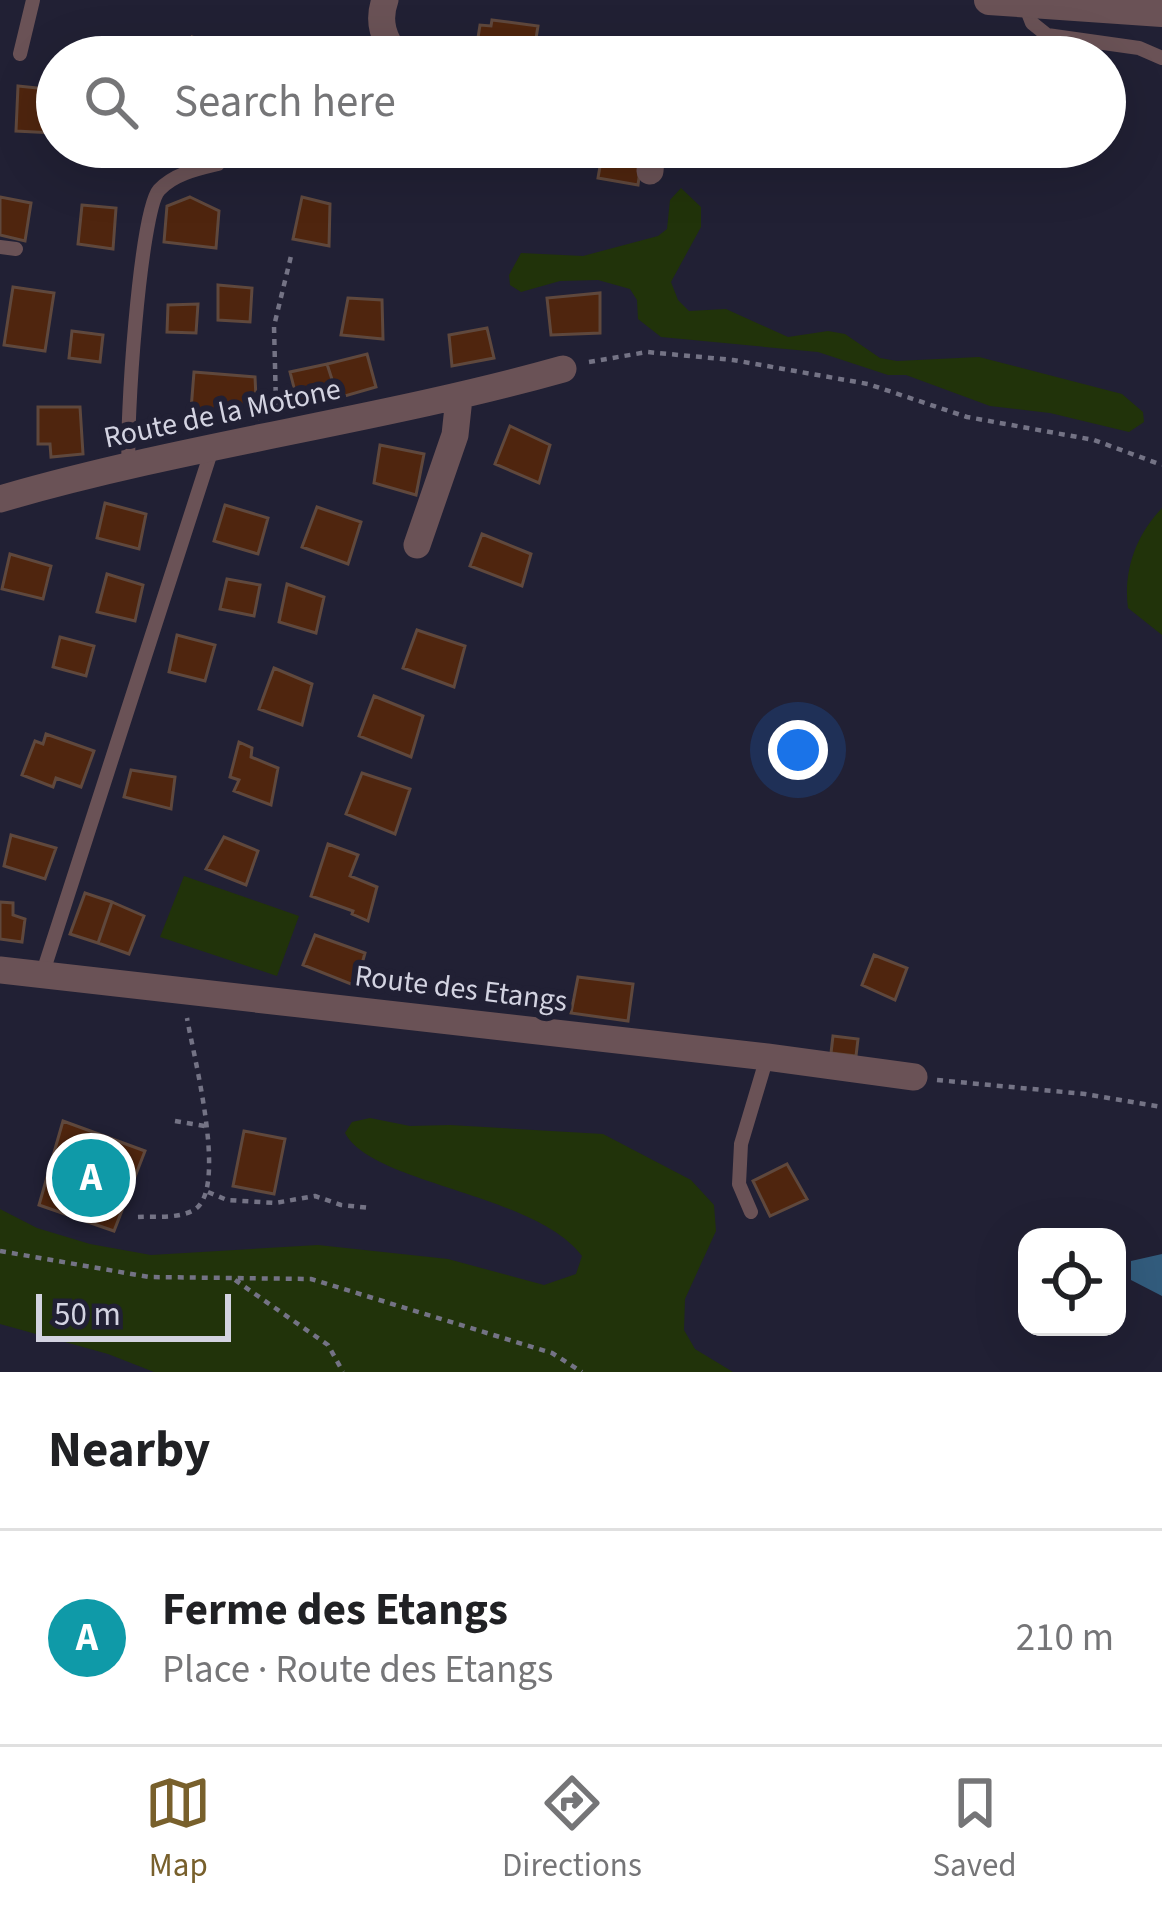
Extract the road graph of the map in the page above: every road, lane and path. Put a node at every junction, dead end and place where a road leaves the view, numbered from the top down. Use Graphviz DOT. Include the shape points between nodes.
graph roads {
  1 [pos="33,0"];
  2 [pos="385,0"];
  3 [pos="989,0"];
  4 [pos="1024,4"];
  5 [pos="1162,12"];
  6 [pos="385,36"];
  7 [pos="1054,36"];
  8 [pos="1126,46"];
  9 [pos="20,54"];
  10 [pos="1162,58"];
  11 [pos="205,168"];
  12 [pos="292,251"];
  13 [pos="563,369"];
  14 [pos="460,398"];
  15 [pos="280,434"];
  16 [pos="212,449"];
  17 [pos="129,465"];
  18 [pos="1162,465"];
  19 [pos="0,499"];
  20 [pos="417,545"];
  21 [pos="0,970"];
  22 [pos="43,972"];
  23 [pos="182,988"];
  24 [pos="767,1057"];
  25 [pos="914,1077"];
  26 [pos="1162,1107"];
  27 [pos="175,1121"];
  28 [pos="206,1126"];
  29 [pos="208,1192"];
  30 [pos="370,1208"];
  31 [pos="751,1212"];
  32 [pos="138,1217"];
  33 [pos="0,1251"];
  34 [pos="232,1278"];
  35 [pos="343,1372"];
  36 [pos="582,1372"];
  1 -- 9 [label="lane"];
  2 -- 6 [label="street"];
  3 -- 4 [label="street"];
  4 -- 5 [label="street"];
  4 -- 7 [label="lane" via="1032,23"];
  8 -- 10 [label="lane"];
  11 -- 17 [label="lane" via="174,178 154,197"];
  12 -- 15 [label="path" via="274,326"];
  13 -- 14 [label="street, Route de la Motone"];
  13 -- 18 [label="path" via="647,352 733,360 868,384 967,417 1094,440"];
  14 -- 15 [label="street, Route de la Motone"];
  14 -- 20 [label="street"];
  15 -- 16 [label="street, Route de la Motone"];
  16 -- 17 [label="street, Route de la Motone"];
  16 -- 22 [label="lane"];
  17 -- 19 [label="street, Route de la Motone"];
  21 -- 22 [label="street, Route des Etangs"];
  22 -- 23 [label="street, Route des Etangs"];
  23 -- 24 [label="street, Route des Etangs"];
  23 -- 28 [label="path"];
  24 -- 25 [label="street, Route des Etangs"];
  24 -- 31 [label="lane" via="741,1144 739,1184"];
  25 -- 26 [label="path"];
  27 -- 28 [label="path"];
  28 -- 29 [label="path"];
  29 -- 30 [label="path" via="275,1203 315,1196"];
  29 -- 32 [label="path" via="198,1209 179,1216"];
  33 -- 34 [label="path" via="148,1276"];
  34 -- 35 [label="path" via="328,1345"];
  34 -- 36 [label="path" via="311,1279 552,1353"];
}
